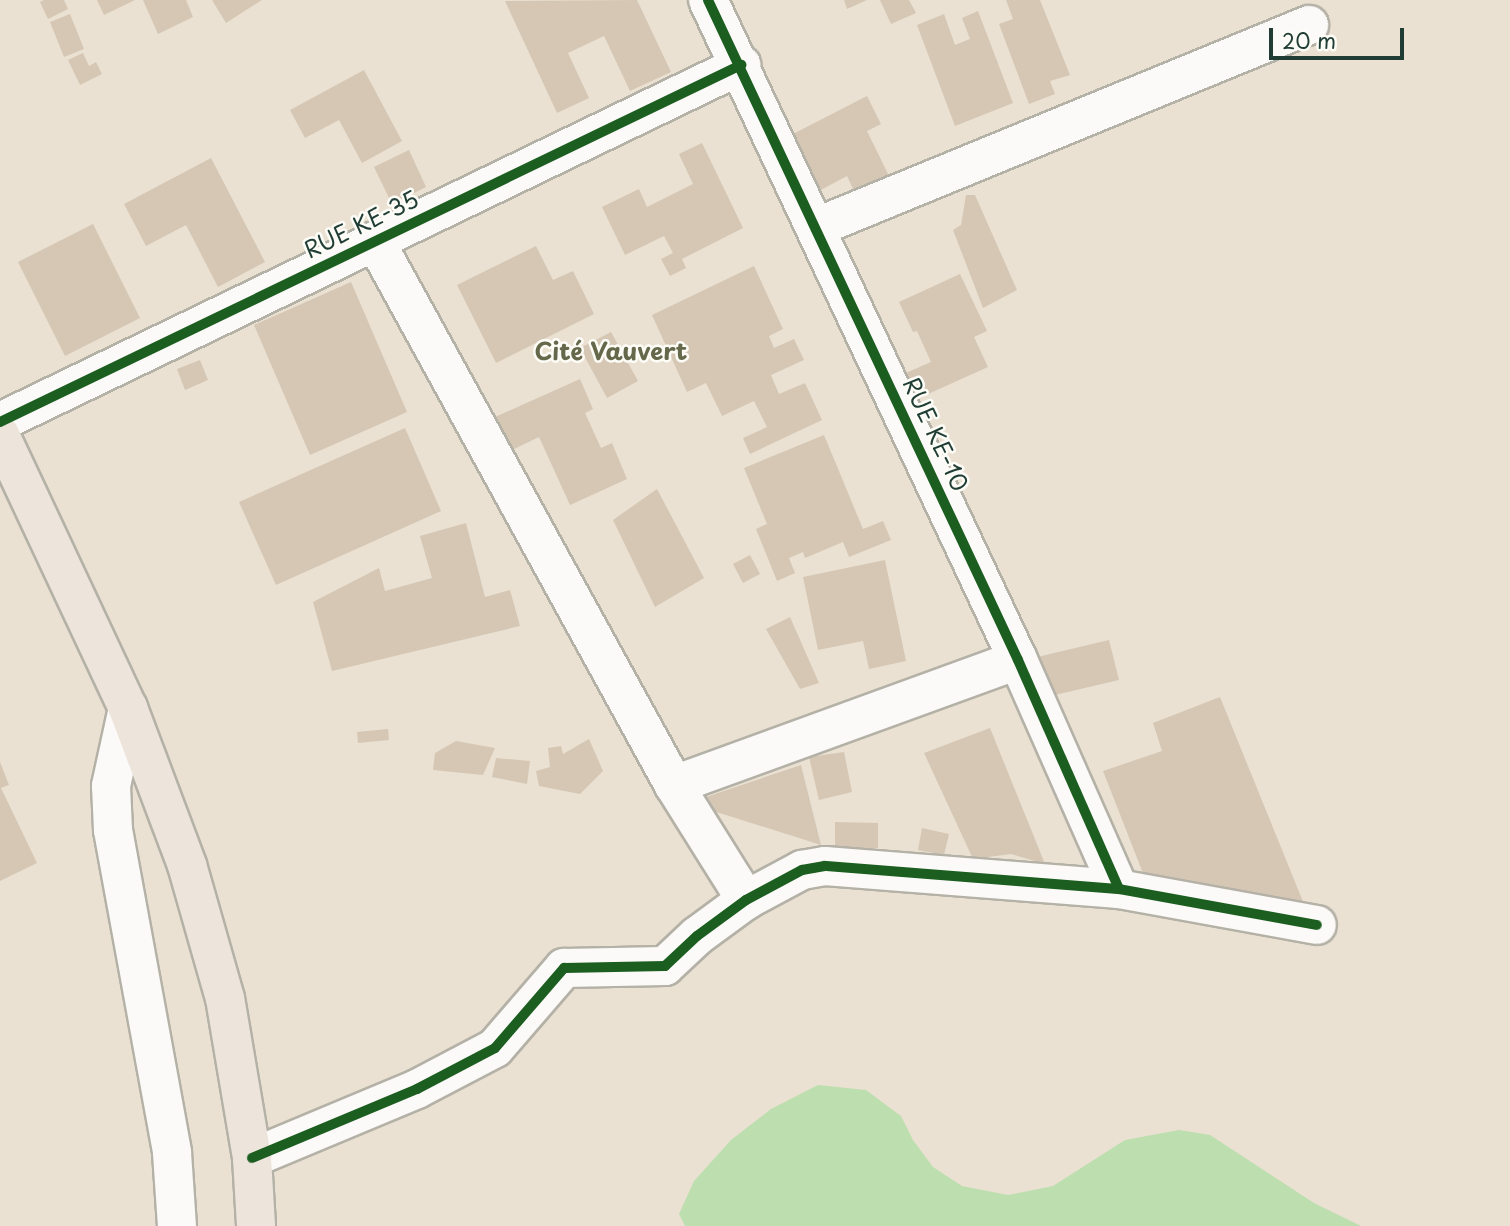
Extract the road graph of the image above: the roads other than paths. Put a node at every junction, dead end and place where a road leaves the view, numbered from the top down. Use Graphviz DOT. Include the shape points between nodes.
graph roads {
  1 [pos="708,0"];
  2 [pos="1309,25"];
  3 [pos="741,65"];
  4 [pos="817,227"];
  5 [pos="375,241"];
  6 [pos="0,422"];
  7 [pos="0,435"];
  8 [pos="1018,660"];
  9 [pos="128,708"];
  10 [pos="674,785"];
  11 [pos="1119,889"];
  12 [pos="746,900"];
  13 [pos="1317,925"];
  14 [pos="253,1158"];
  15 [pos="177,1226"];
  16 [pos="256,1226"];
  1 -- 3 [label="street, RUE KE-10"];
  2 -- 4 [label="street"];
  3 -- 4 [label="street, RUE KE-10"];
  3 -- 5 [label="street, RUE KE-35"];
  4 -- 8 [label="street, RUE KE-10"];
  5 -- 6 [label="street, RUE KE-35"];
  5 -- 10 [label="street"];
  7 -- 9 [label="highway"];
  8 -- 10 [label="street"];
  8 -- 11 [label="street, RUE KE-10"];
  9 -- 14 [label="highway" via="187,865 225,998"];
  9 -- 15 [label="street" via="111,786 113,830 172,1153"];
  10 -- 12 [label="street"];
  11 -- 12 [label="street" via="825,866 802,870"];
  11 -- 13 [label="street"];
  12 -- 14 [label="street" via="665,966 564,968 495,1048 417,1090"];
  14 -- 16 [label="highway"];
}
